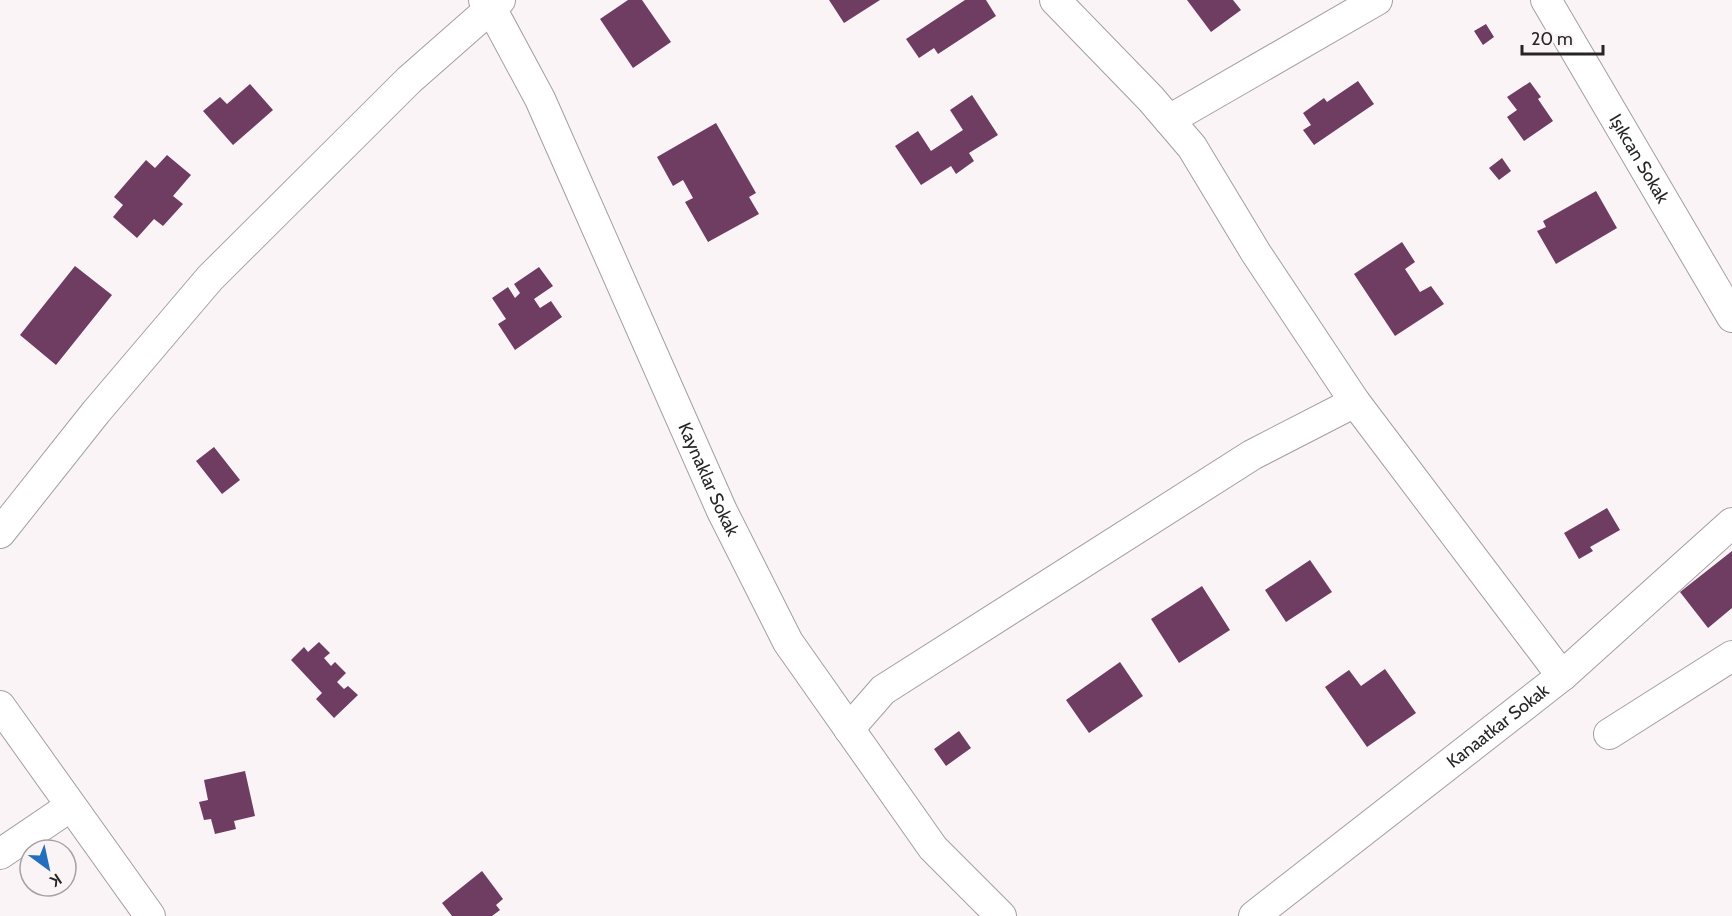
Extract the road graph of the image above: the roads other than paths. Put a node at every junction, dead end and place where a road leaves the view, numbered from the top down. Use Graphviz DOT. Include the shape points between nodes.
graph roads {
  1 [pos="1055,0"];
  2 [pos="1377,0"];
  3 [pos="1546,0"];
  4 [pos="492,3"];
  5 [pos="1169,120"];
  6 [pos="1732,317"];
  7 [pos="1355,402"];
  8 [pos="1732,524"];
  9 [pos="0,533"];
  10 [pos="1732,656"];
  11 [pos="1562,676"];
  12 [pos="0,706"];
  13 [pos="849,729"];
  14 [pos="1609,734"];
  15 [pos="71,806"];
  16 [pos="0,854"];
  17 [pos="150,916"];
  18 [pos="1001,916"];
  19 [pos="1254,916"];
  1 -- 5 [label="street"];
  2 -- 5 [label="street"];
  3 -- 6 [label="street, Işıkcan Sokak"];
  4 -- 9 [label="street" via="210,278"];
  4 -- 13 [label="street, Kaynaklar Sokak" via="540,99 732,531 788,642"];
  5 -- 7 [label="street" via="1192,147 1256,253"];
  7 -- 11 [label="street"];
  7 -- 13 [label="street" via="1252,455 883,690"];
  8 -- 11 [label="street, Kanaatkar Sokak"];
  10 -- 14 [label="street"];
  11 -- 19 [label="street, Kanaatkar Sokak"];
  12 -- 15 [label="street"];
  13 -- 18 [label="street, Kaynaklar Sokak" via="933,848"];
  15 -- 16 [label="street"];
  15 -- 17 [label="street"];
}
